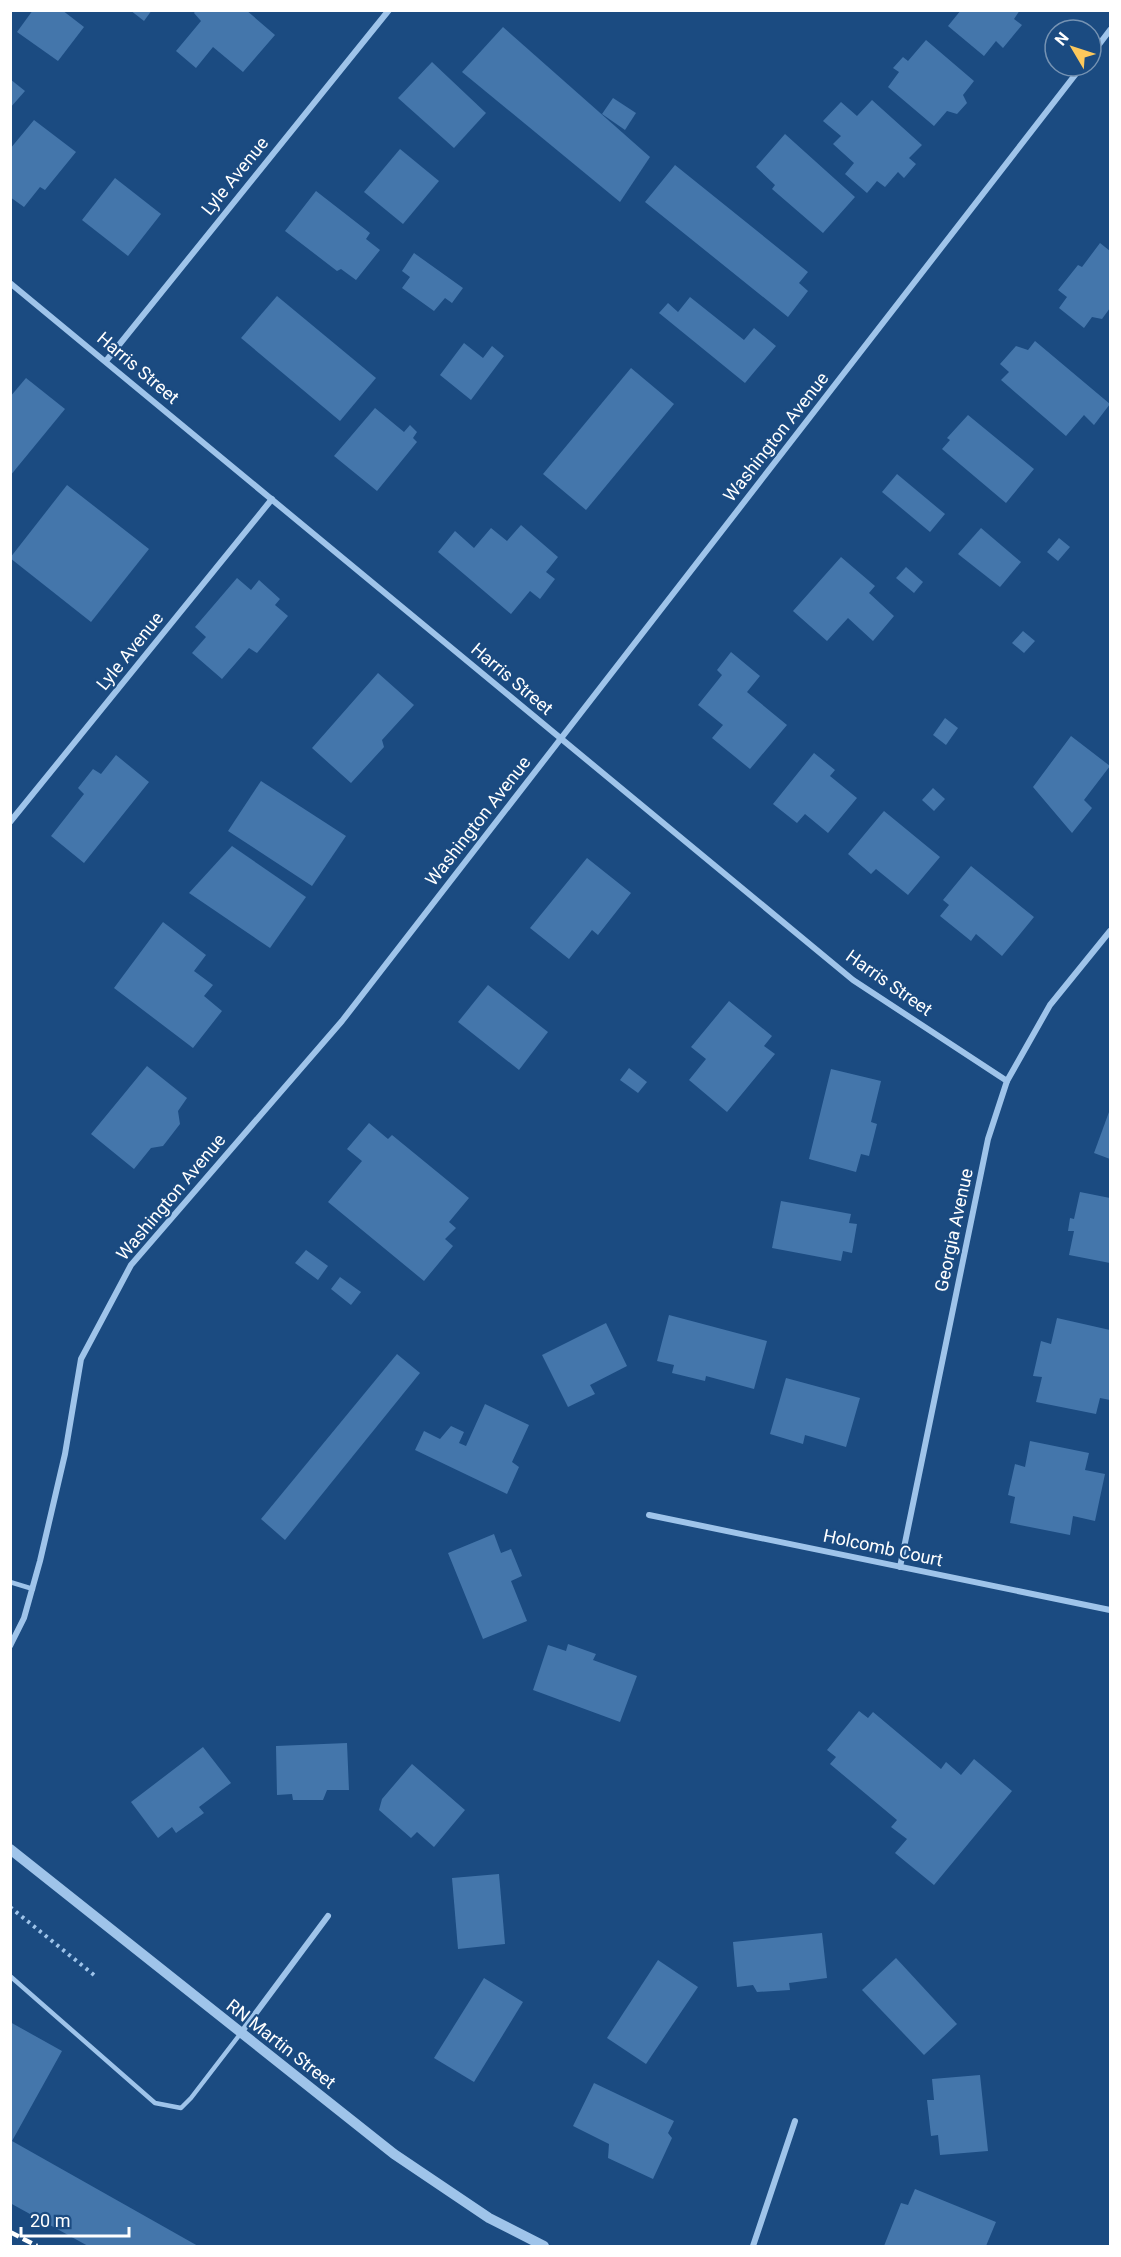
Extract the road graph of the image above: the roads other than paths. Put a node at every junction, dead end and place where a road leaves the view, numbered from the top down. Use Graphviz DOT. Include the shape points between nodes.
graph roads {
  1 [pos="389,10"];
  2 [pos="1073,78"];
  3 [pos="10,283"];
  4 [pos="106,361"];
  5 [pos="272,499"];
  6 [pos="561,739"];
  7 [pos="10,822"];
  8 [pos="1110,931"];
  9 [pos="1007,1081"];
  10 [pos="649,1515"];
  11 [pos="900,1567"];
  12 [pos="10,1582"];
  13 [pos="33,1589"];
  14 [pos="1110,1610"];
  15 [pos="10,1646"];
  16 [pos="10,1849"];
  17 [pos="328,1916"];
  18 [pos="10,1976"];
  19 [pos="241,2033"];
  20 [pos="795,2121"];
  21 [pos="544,2247"];
  22 [pos="753,2247"];
  1 -- 4 [label="street, Lyle Avenue"];
  2 -- 6 [label="street, Washington Avenue"];
  3 -- 4 [label="street, Harris Street"];
  4 -- 5 [label="street, Harris Street"];
  5 -- 6 [label="street, Harris Street"];
  5 -- 7 [label="street, Lyle Avenue"];
  6 -- 9 [label="street, Harris Street" via="853,980"];
  6 -- 13 [label="street, Washington Avenue" via="342,1021 131,1265 81,1359"];
  8 -- 9 [label="street, Georgia Avenue" via="1050,1005"];
  9 -- 11 [label="street, Georgia Avenue" via="988,1139"];
  10 -- 11 [label="street, Holcomb Court"];
  11 -- 14 [label="street, Holcomb Court"];
  12 -- 13 [label="lane"];
  13 -- 15 [label="street, Washington Avenue"];
  16 -- 19 [label="street, RN Martin Street"];
  17 -- 19 [label="street"];
  18 -- 19 [label="lane" via="155,2103 181,2108"];
  19 -- 21 [label="street, RN Martin Street" via="394,2154 489,2218"];
  20 -- 22 [label="street"];
}
